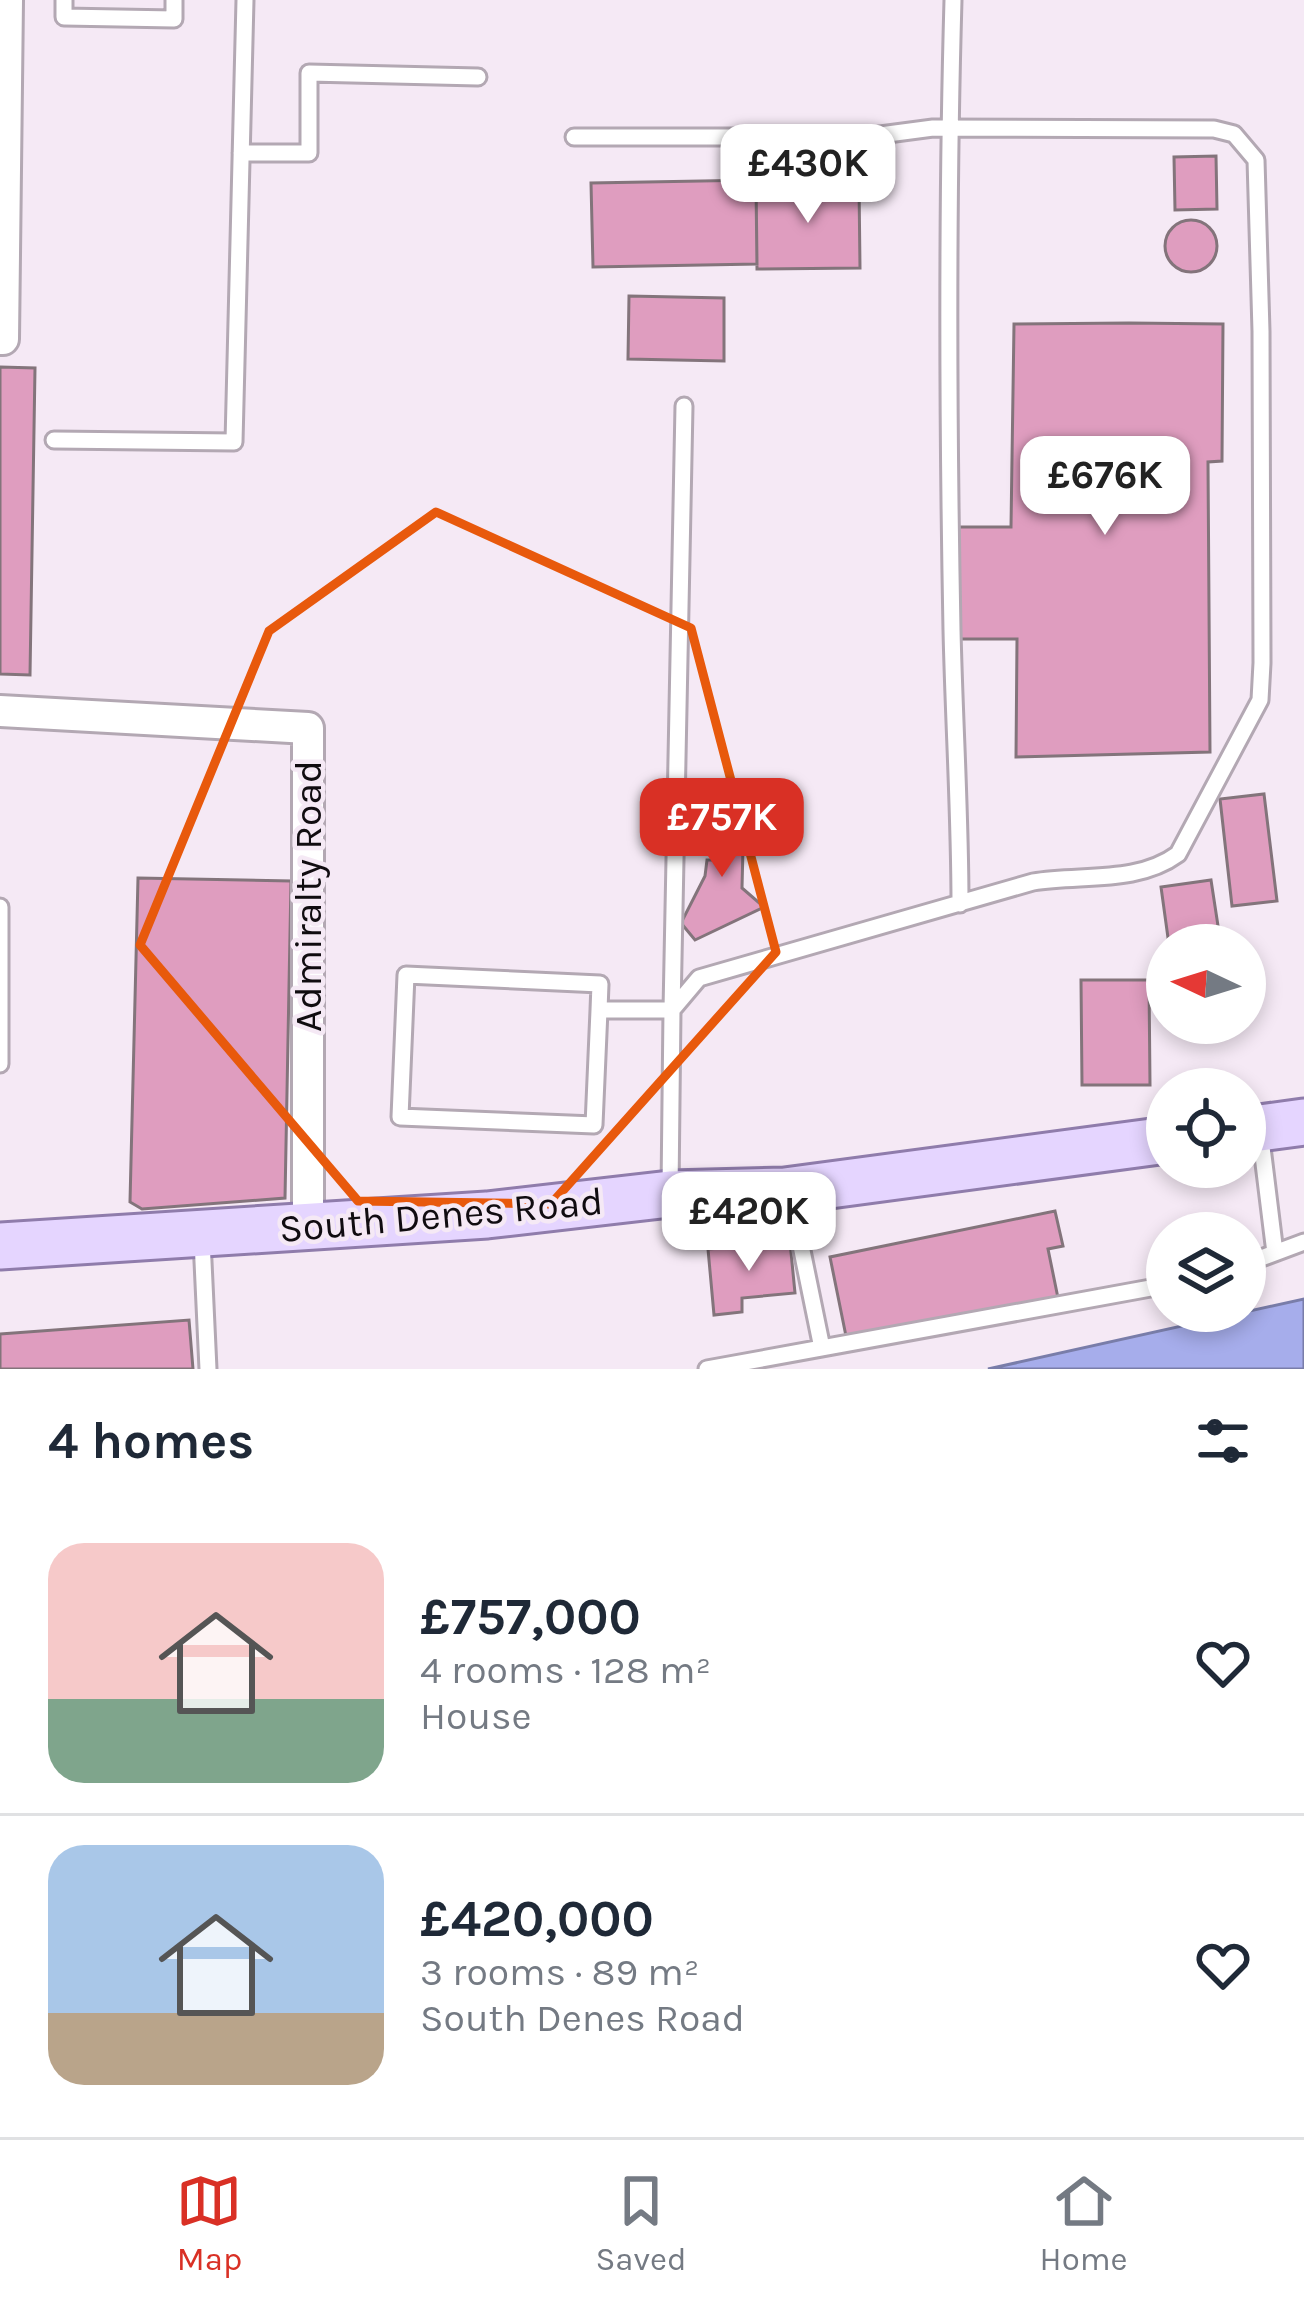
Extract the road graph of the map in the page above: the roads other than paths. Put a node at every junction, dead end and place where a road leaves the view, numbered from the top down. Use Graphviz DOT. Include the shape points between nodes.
graph roads {
  1 [pos="7,0"];
  2 [pos="64,0"];
  3 [pos="174,0"];
  4 [pos="245,0"];
  5 [pos="953,0"];
  6 [pos="478,77"];
  7 [pos="950,128"];
  8 [pos="574,136"];
  9 [pos="241,153"];
  10 [pos="2,339"];
  11 [pos="684,406"];
  12 [pos="54,440"];
  13 [pos="0,711"];
  14 [pos="960,904"];
  15 [pos="0,907"];
  16 [pos="598,1010"];
  17 [pos="672,1010"];
  18 [pos="0,1064"];
  19 [pos="1304,1122"];
  20 [pos="1266,1127"];
  21 [pos="1146,1143"];
  22 [pos="1263,1188"];
  23 [pos="790,1190"];
  24 [pos="670,1194"];
  25 [pos="308,1228"];
  26 [pos="202,1233"];
  27 [pos="1304,1242"];
  28 [pos="0,1246"];
  29 [pos="1275,1253"];
  30 [pos="1266,1256"];
  31 [pos="1146,1289"];
  32 [pos="822,1348"];
  33 [pos="208,1369"];
  34 [pos="706,1369"];
  1 -- 10 [label="street"];
  2 -- 3 [label="lane" via="64,17 173,19"];
  4 -- 9 [label="lane"];
  5 -- 7 [label="lane"];
  6 -- 9 [label="lane" via="309,73 309,153"];
  7 -- 8 [label="lane" via="866,137"];
  7 -- 14 [label="lane"];
  7 -- 14 [label="lane" via="1234,134 1256,160 1262,332 1262,663 1248,727 1178,854 1160,867 1033,882"];
  9 -- 12 [label="lane" via="234,442"];
  11 -- 17 [label="lane"];
  13 -- 25 [label="street, Admiralty Road" via="308,728"];
  14 -- 17 [label="lane" via="699,978"];
  15 -- 18 [label="lane"];
  16 -- 16 [label="lane" via="600,984 406,976 400,1117 594,1124"];
  16 -- 17 [label="lane"];
  17 -- 24 [label="lane"];
  19 -- 20 [label="main road"];
  21 -- 23 [label="main road, South Denes Road"];
  22 -- 29 [label="lane"];
  23 -- 24 [label="main road, South Denes Road"];
  23 -- 32 [label="lane"];
  24 -- 25 [label="main road, South Denes Road"];
  25 -- 26 [label="main road, South Denes Road"];
  26 -- 28 [label="main road, South Denes Road"];
  26 -- 33 [label="lane"];
  27 -- 29 [label="lane"];
  29 -- 30 [label="lane"];
  31 -- 32 [label="lane"];
  32 -- 34 [label="lane"];
}
